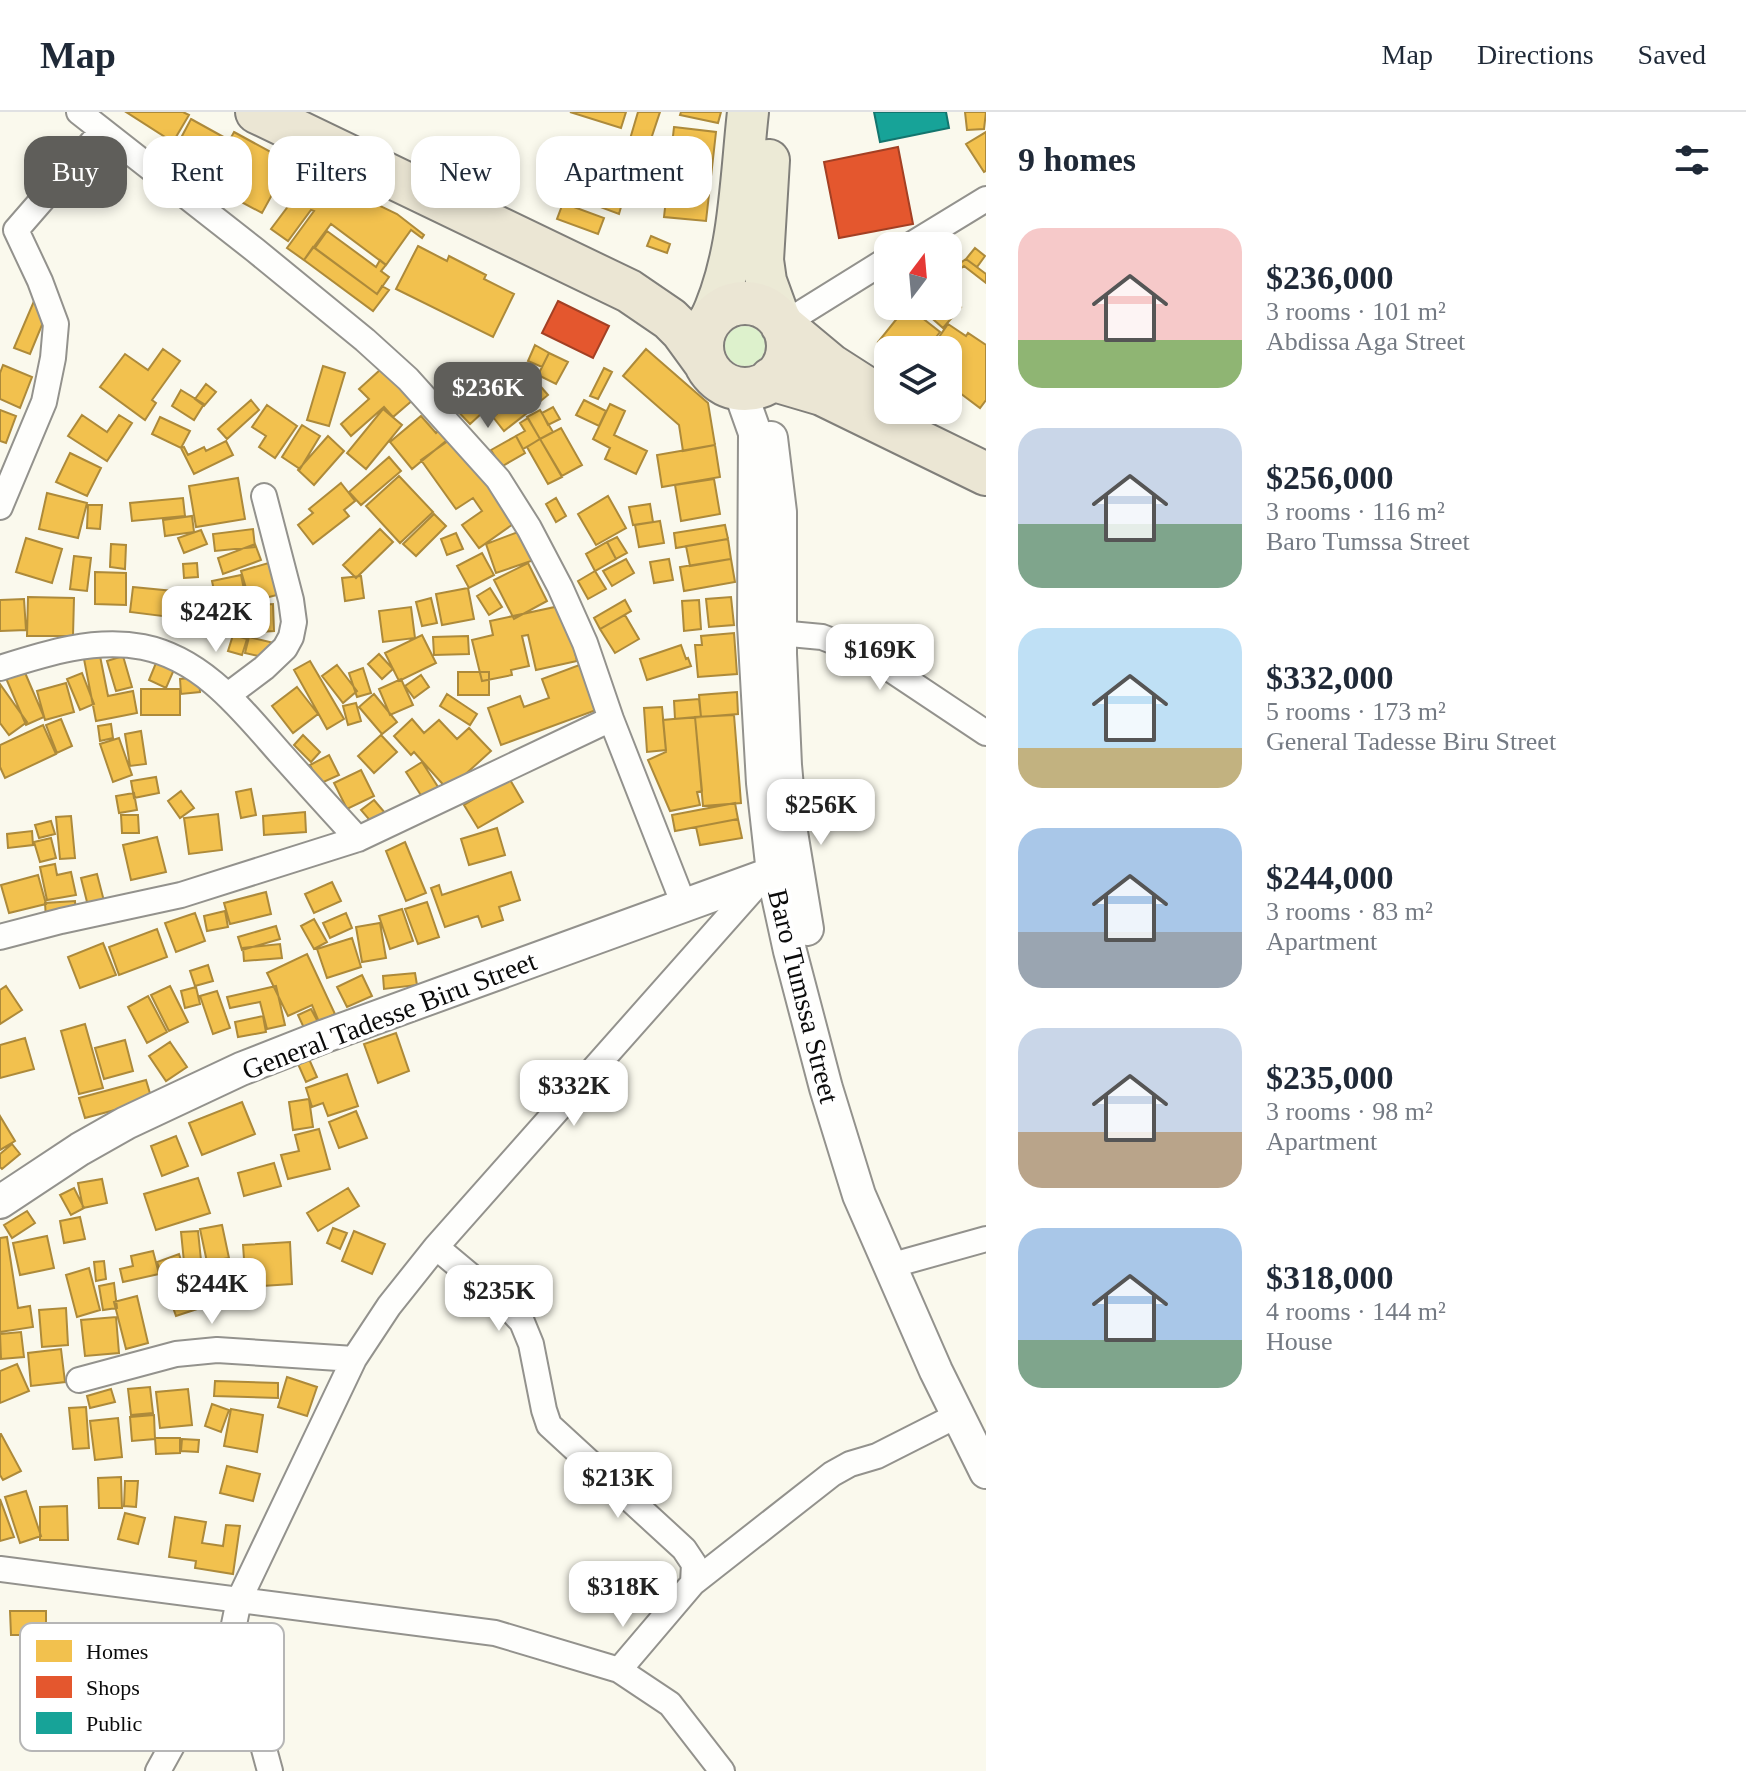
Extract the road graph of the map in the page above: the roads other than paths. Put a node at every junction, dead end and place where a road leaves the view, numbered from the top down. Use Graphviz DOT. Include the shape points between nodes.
graph roads {
  1 [pos="79,112"];
  2 [pos="257,112"];
  3 [pos="759,121"];
  4 [pos="102,131"];
  5 [pos="986,199"];
  6 [pos="8,228"];
  7 [pos="932,232"];
  8 [pos="874,268"];
  9 [pos="629,291"];
  10 [pos="782,325"];
  11 [pos="735,349"];
  12 [pos="874,392"];
  13 [pos="932,424"];
  14 [pos="986,451"];
  15 [pos="986,474"];
  16 [pos="264,496"];
  17 [pos="0,507"];
  18 [pos="779,633"];
  19 [pos="0,668"];
  20 [pos="228,695"];
  21 [pos="611,719"];
  22 [pos="986,733"];
  23 [pos="358,839"];
  24 [pos="778,872"];
  25 [pos="684,905"];
  26 [pos="0,937"];
  27 [pos="0,1202"];
  28 [pos="986,1239"];
  29 [pos="436,1247"];
  30 [pos="900,1263"];
  31 [pos="909,1306"];
  32 [pos="354,1359"];
  33 [pos="79,1380"];
  34 [pos="958,1415"];
  35 [pos="986,1472"];
  36 [pos="0,1569"];
  37 [pos="693,1583"];
  38 [pos="239,1600"];
  39 [pos="234,1623"];
  40 [pos="619,1670"];
  41 [pos="169,1751"];
  42 [pos="265,1751"];
  43 [pos="158,1771"];
  44 [pos="270,1771"];
  45 [pos="722,1771"];
  1 -- 4 [label="street"];
  2 -- 9 [label="highway"];
  3 -- 10 [label="main road" via="763,260"];
  3 -- 11 [label="main road" via="730,259"];
  4 -- 6 [label="street"];
  4 -- 21 [label="street" via="365,340 465,440 498,479 560,587"];
  5 -- 7 [label="street"];
  6 -- 17 [label="street" via="40,281 56,324 44,402"];
  8 -- 10 [label="street"];
  9 -- 11 [label="highway" via="682,331"];
  9 -- 11 [label="highway" via="676,299"];
  10 -- 11 [label="highway" via="755,304"];
  10 -- 11 [label="highway" via="787,343 778,372"];
  10 -- 12 [label="highway"];
  11 -- 15 [label="highway"];
  11 -- 18 [label="street, Baro Tumssa Street" via="780,512"];
  11 -- 24 [label="street, Baro Tumssa Street" via="755,433 754,625 763,783"];
  13 -- 14 [label="highway"];
  16 -- 20 [label="street" via="294,622 285,648"];
  18 -- 22 [label="street" via="822,637 853,649"];
  18 -- 24 [label="street, Baro Tumssa Street" via="791,832"];
  19 -- 20 [label="street" via="66,648 144,647 200,672"];
  20 -- 23 [label="street"];
  21 -- 23 [label="street"];
  21 -- 25 [label="street"];
  23 -- 26 [label="street" via="181,895"];
  24 -- 25 [label="street, General Tadesse Biru Street"];
  24 -- 29 [label="street"];
  24 -- 30 [label="street, Baro Tumssa Street" via="809,944"];
  24 -- 31 [label="street, Baro Tumssa Street" via="807,1020 842,1143 859,1195"];
  25 -- 27 [label="street, General Tadesse Biru Street" via="241,1069 126,1123"];
  28 -- 30 [label="street"];
  29 -- 32 [label="street"];
  29 -- 37 [label="street" via="522,1322 549,1425 684,1549 694,1564"];
  30 -- 31 [label="street, Baro Tumssa Street"];
  31 -- 34 [label="street, Baro Tumssa Street"];
  32 -- 33 [label="street" via="217,1350 176,1354"];
  32 -- 38 [label="street"];
  34 -- 35 [label="street, Baro Tumssa Street"];
  34 -- 37 [label="street" via="832,1474"];
  36 -- 38 [label="street"];
  37 -- 40 [label="street"];
  38 -- 39 [label="street"];
  38 -- 40 [label="street" via="495,1633"];
  40 -- 45 [label="street" via="670,1704"];
  41 -- 43 [label="street"];
  42 -- 44 [label="street"];
}
